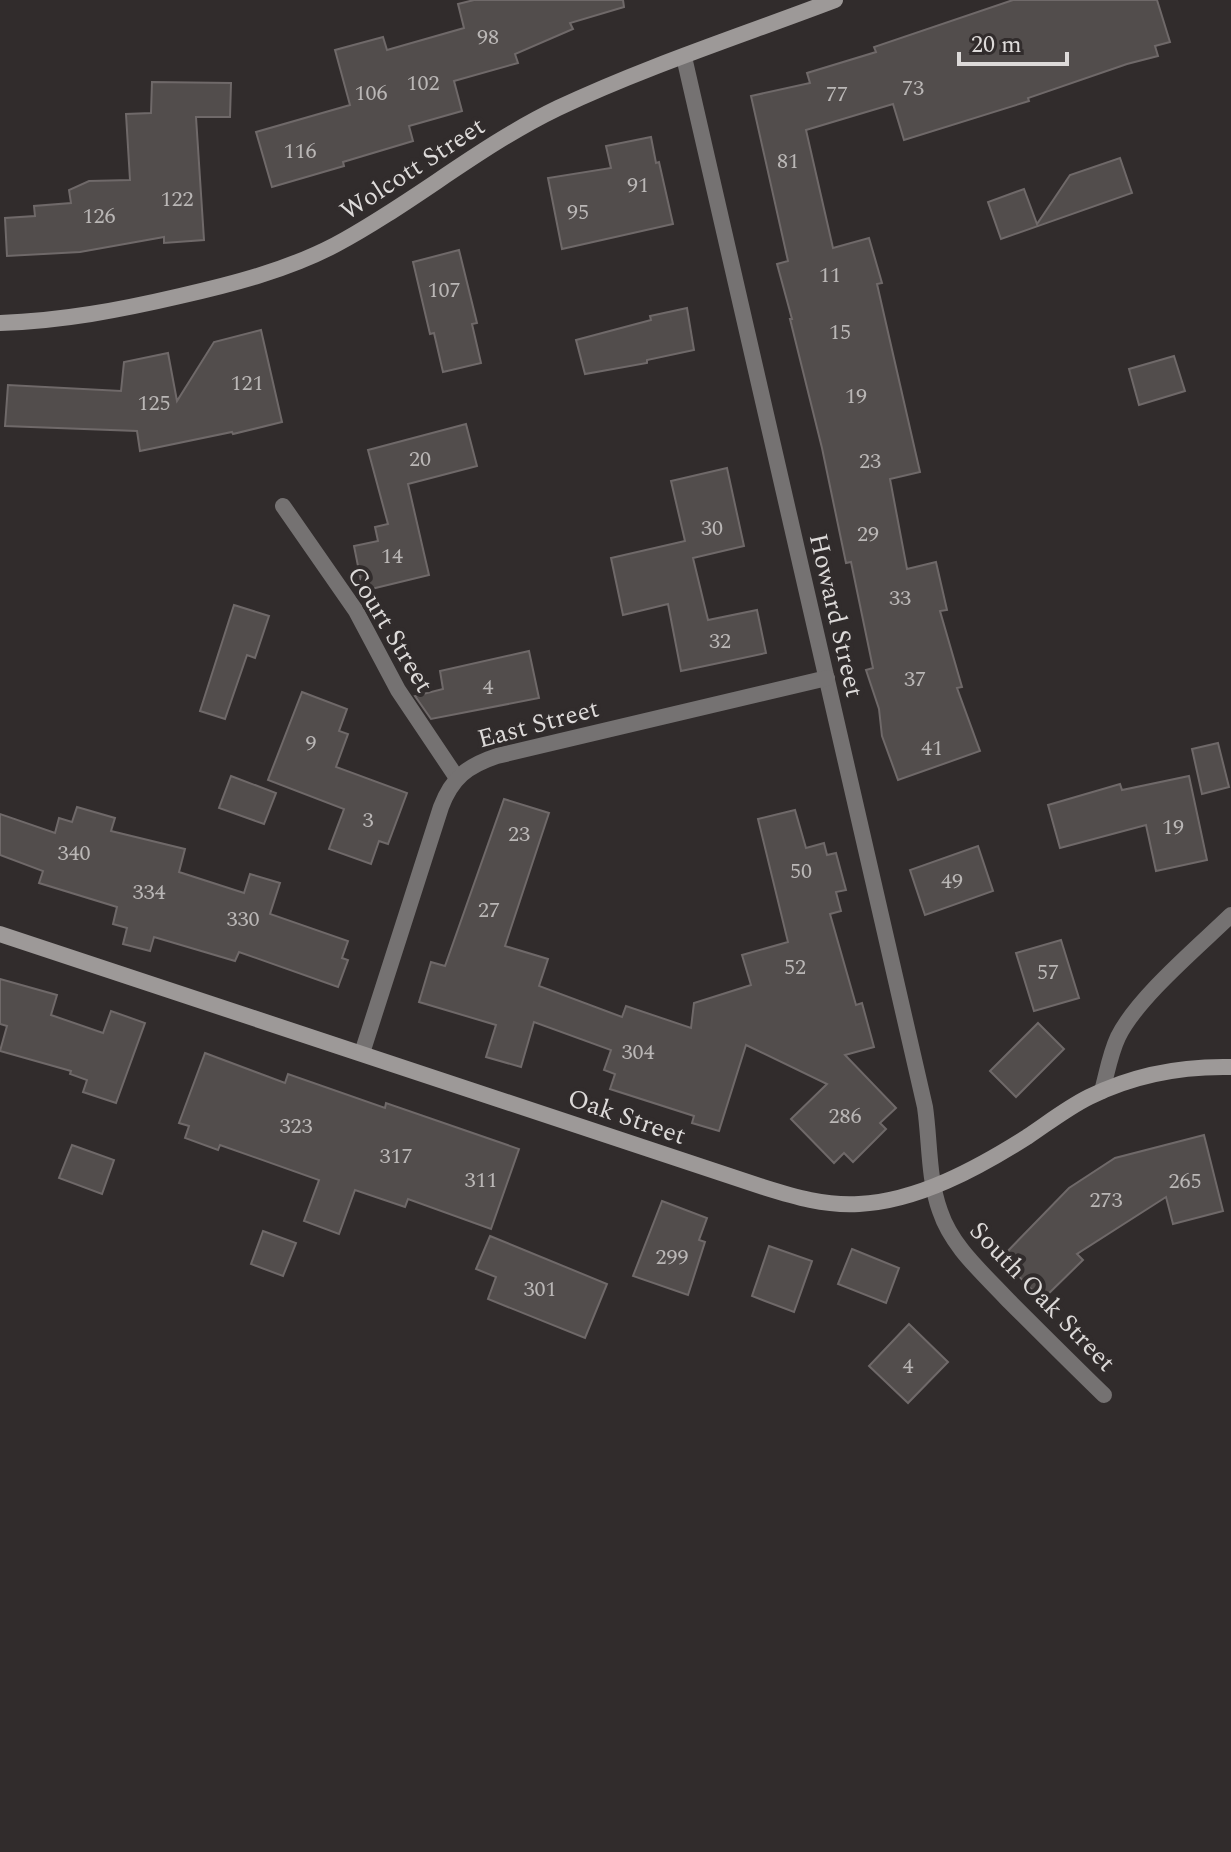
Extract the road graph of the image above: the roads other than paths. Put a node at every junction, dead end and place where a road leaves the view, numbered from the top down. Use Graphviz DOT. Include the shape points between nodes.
graph roads {
  1 [pos="835,0"];
  2 [pos="684,57"];
  3 [pos="0,323"];
  4 [pos="283,506"];
  5 [pos="827,678"];
  6 [pos="457,778"];
  7 [pos="1231,915"];
  8 [pos="0,934"];
  9 [pos="362,1053"];
  10 [pos="1231,1067"];
  11 [pos="1102,1091"];
  12 [pos="933,1185"];
  13 [pos="1104,1395"];
  1 -- 2 [label="street, Wolcott Street"];
  2 -- 3 [label="street, Wolcott Street" via="545,115 361,230 285,267 112,312"];
  2 -- 5 [label="street, Howard Street"];
  4 -- 6 [label="street, Court Street" via="356,611 398,690"];
  5 -- 6 [label="street, East Street" via="497,756"];
  5 -- 12 [label="street, Howard Street" via="925,1107"];
  6 -- 9 [label="street, East Street" via="441,807"];
  7 -- 11 [label="street" via="1127,1021"];
  8 -- 9 [label="street, Oak Street"];
  9 -- 12 [label="street, Oak Street" via="802,1199 868,1203"];
  10 -- 11 [label="street, Oak Street" via="1170,1070"];
  11 -- 12 [label="street, Oak Street" via="999,1154"];
  12 -- 13 [label="street, South Oak Street" via="943,1220 965,1255"];
}
